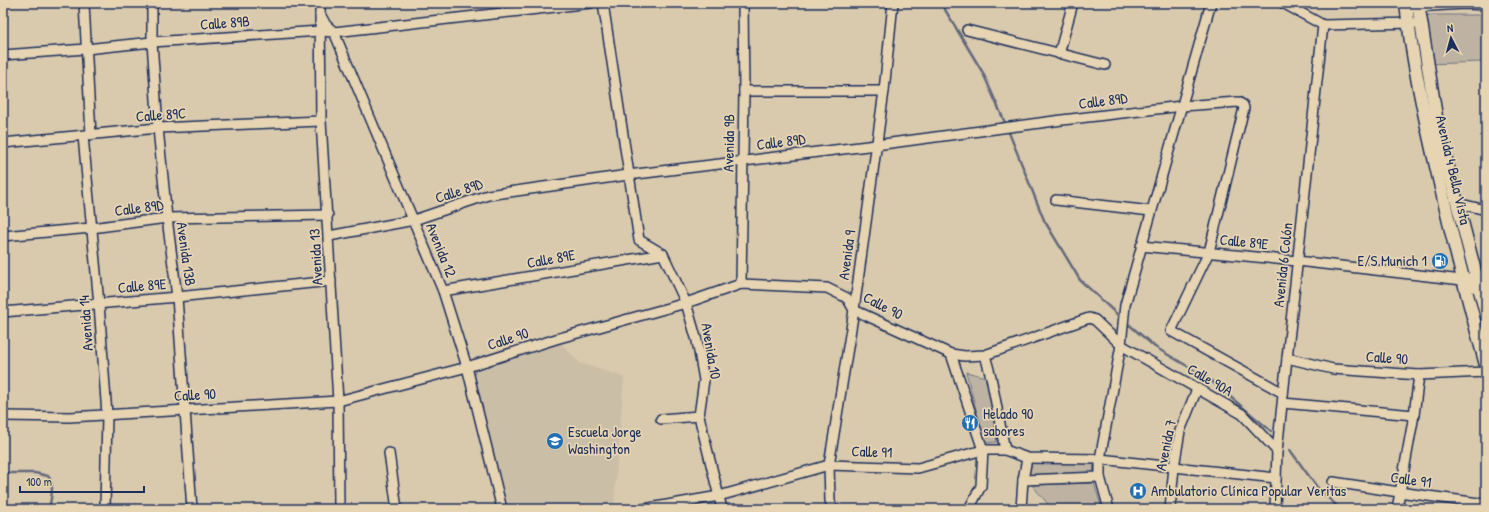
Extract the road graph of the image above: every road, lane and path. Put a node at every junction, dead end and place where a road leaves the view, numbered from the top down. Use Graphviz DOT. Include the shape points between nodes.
graph roads {
  1 [pos="84,3"];
  2 [pos="152,3"];
  3 [pos="320,3"];
  4 [pos="591,3"];
  5 [pos="603,3"];
  6 [pos="743,3"];
  7 [pos="893,3"];
  8 [pos="1073,3"];
  9 [pos="1211,3"];
  10 [pos="1283,3"];
  11 [pos="1412,5"];
  12 [pos="1486,5"];
  13 [pos="320,14"];
  14 [pos="1420,22"];
  15 [pos="1408,23"];
  16 [pos="1323,25"];
  17 [pos="967,30"];
  18 [pos="320,31"];
  19 [pos="334,32"];
  20 [pos="152,42"];
  21 [pos="86,49"];
  22 [pos="1059,54"];
  23 [pos="3,55"];
  24 [pos="1105,65"];
  25 [pos="884,90"];
  26 [pos="744,92"];
  27 [pos="1182,106"];
  28 [pos="321,121"];
  29 [pos="158,128"];
  30 [pos="87,136"];
  31 [pos="3,143"];
  32 [pos="876,145"];
  33 [pos="743,161"];
  34 [pos="628,175"];
  35 [pos="1056,200"];
  36 [pos="1457,203"];
  37 [pos="1486,210"];
  38 [pos="1151,211"];
  39 [pos="328,215"];
  40 [pos="166,218"];
  41 [pos="414,220"];
  42 [pos="91,228"];
  43 [pos="3,236"];
  44 [pos="329,236"];
  45 [pos="1141,246"];
  46 [pos="1209,252"];
  47 [pos="663,254"];
  48 [pos="1298,261"];
  49 [pos="1481,276"];
  50 [pos="1462,280"];
  51 [pos="331,281"];
  52 [pos="741,284"];
  53 [pos="443,291"];
  54 [pos="1482,292"];
  55 [pos="178,297"];
  56 [pos="686,303"];
  57 [pos="99,304"];
  58 [pos="854,310"];
  59 [pos="3,312"];
  60 [pos="1486,314"];
  61 [pos="1121,345"];
  62 [pos="999,350"];
  63 [pos="951,354"];
  64 [pos="984,356"];
  65 [pos="1287,358"];
  66 [pos="1486,365"];
  67 [pos="467,367"];
  68 [pos="1486,372"];
  69 [pos="1419,375"];
  70 [pos="1198,389"];
  71 [pos="1283,398"];
  72 [pos="338,401"];
  73 [pos="185,410"];
  74 [pos="107,415"];
  75 [pos="1414,415"];
  76 [pos="3,416"];
  77 [pos="699,416"];
  78 [pos="661,420"];
  79 [pos="983,450"];
  80 [pos="1005,450"];
  81 [pos="1277,451"];
  82 [pos="389,452"];
  83 [pos="1027,458"];
  84 [pos="1100,460"];
  85 [pos="828,465"];
  86 [pos="1174,467"];
  87 [pos="1100,477"];
  88 [pos="1276,478"];
  89 [pos="1023,480"];
  90 [pos="1333,482"];
  91 [pos="1399,492"];
  92 [pos="718,496"];
  93 [pos="1486,504"];
  94 [pos="105,509"];
  95 [pos="192,509"];
  96 [pos="339,509"];
  97 [pos="397,509"];
  98 [pos="502,509"];
  99 [pos="644,509"];
  100 [pos="722,509"];
  101 [pos="833,509"];
  102 [pos="969,509"];
  103 [pos="1021,509"];
  104 [pos="1109,509"];
  105 [pos="1170,509"];
  106 [pos="1275,509"];
  107 [pos="1397,509"];
  1 -- 21 [label="street, Avenida 14"];
  2 -- 20 [label="street, Avenida 13B"];
  3 -- 13 [label="street, Avenida 13"];
  4 -- 19 [label="street, Calle 89B"];
  5 -- 34 [label="street"];
  6 -- 26 [label="street, Avenida 9B"];
  7 -- 25 [label="street, Avenida 9"];
  8 -- 22 [label="street"];
  9 -- 27 [label="street"];
  10 -- 16 [label="street"];
  11 -- 12 [label="street"];
  11 -- 14 [label="street, Avenida 4 Bella Vista"];
  11 -- 15 [label="street, Avenida 4 Bella Vista"];
  13 -- 18 [label="street, Avenida 13"];
  13 -- 19 [label="street, Avenida 12" via="326,25"];
  14 -- 15 [label="street"];
  14 -- 36 [label="street, Avenida 4 Bella Vista" via="1438,129"];
  15 -- 16 [label="street"];
  15 -- 50 [label="street, Avenida 4 Bella Vista" via="1428,131"];
  16 -- 48 [label="street, Avenida 6 Colón"];
  17 -- 22 [label="street"];
  18 -- 19 [label="street, Calle 89B"];
  18 -- 20 [label="street, Calle 89B"];
  18 -- 28 [label="street, Avenida 13"];
  19 -- 41 [label="street, Avenida 12"];
  20 -- 21 [label="street, Calle 89B"];
  20 -- 29 [label="street, Avenida 13B"];
  21 -- 23 [label="street, Calle 89B"];
  21 -- 30 [label="street, Avenida 14"];
  22 -- 24 [label="street"];
  25 -- 26 [label="street"];
  25 -- 32 [label="street, Avenida 9"];
  26 -- 33 [label="street, Avenida 9B"];
  27 -- 32 [label="street, Calle 89D"];
  27 -- 38 [label="street"];
  27 -- 46 [label="street, Calle 89D" via="1235,101 1244,108"];
  28 -- 29 [label="street, Calle 89C"];
  28 -- 39 [label="street, Avenida 13"];
  29 -- 30 [label="street, Calle 89C"];
  29 -- 40 [label="street, Avenida 13B"];
  30 -- 31 [label="street, Calle 89C"];
  30 -- 42 [label="street, Avenida 14"];
  32 -- 33 [label="street, Calle 89D"];
  32 -- 58 [label="street, Avenida 9"];
  33 -- 34 [label="street, Calle 89D"];
  33 -- 52 [label="street, Avenida 9B"];
  34 -- 41 [label="street, Calle 89D" via="488,195"];
  34 -- 47 [label="street" via="638,240"];
  35 -- 38 [label="street"];
  36 -- 37 [label="street"];
  36 -- 49 [label="street, Avenida 4 Bella Vista"];
  38 -- 45 [label="street"];
  39 -- 40 [label="street, Calle 89D"];
  39 -- 44 [label="street, Avenida 13"];
  40 -- 42 [label="street, Calle 89D"];
  40 -- 55 [label="street, Avenida 13B"];
  41 -- 44 [label="street, Calle 89D"];
  41 -- 53 [label="street, Avenida 12"];
  42 -- 43 [label="street, Calle 89D"];
  42 -- 57 [label="street, Avenida 14"];
  44 -- 51 [label="street, Avenida 13"];
  45 -- 46 [label="street, Calle 89E"];
  45 -- 61 [label="street" via="1125,305"];
  46 -- 48 [label="street, Calle 89E"];
  46 -- 71 [label="street" via="1171,331"];
  47 -- 53 [label="street, Calle 89E"];
  47 -- 56 [label="street, Avenida 10"];
  48 -- 50 [label="street, Calle 89E"];
  48 -- 65 [label="street, Avenida 6 Colón"];
  49 -- 50 [label="street"];
  49 -- 54 [label="street, Avenida 4 Bella Vista"];
  50 -- 54 [label="street"];
  50 -- 66 [label="street, Avenida 4 Bella Vista"];
  51 -- 55 [label="street, Calle 89E"];
  51 -- 72 [label="street, Avenida 13"];
  52 -- 56 [label="street, Calle 90"];
  52 -- 58 [label="street, Calle 90" via="827,288 847,298"];
  53 -- 67 [label="street, Avenida 12"];
  54 -- 60 [label="street, Avenida 4 Bella Vista"];
  55 -- 57 [label="street, Calle 89E"];
  55 -- 73 [label="street, Avenida 13B"];
  56 -- 67 [label="street, Calle 90"];
  56 -- 77 [label="street, Avenida 10" via="697,341 704,380"];
  57 -- 59 [label="street, Calle 89E"];
  57 -- 74 [label="street, Avenida 14"];
  58 -- 63 [label="street, Calle 90"];
  58 -- 85 [label="street, Avenida 9"];
  61 -- 62 [label="street, Calle 90A" via="1095,320 1089,318"];
  61 -- 70 [label="street, Calle 90A"];
  61 -- 84 [label="street"];
  62 -- 64 [label="street, Calle 90"];
  63 -- 64 [label="street, Calle 90"];
  63 -- 79 [label="street"];
  64 -- 80 [label="street" via="991,376"];
  65 -- 69 [label="street, Calle 90" via="1333,369"];
  65 -- 71 [label="street, Avenida 6 Colón"];
  67 -- 72 [label="street, Calle 90"];
  67 -- 98 [label="street, Avenida 12"];
  68 -- 69 [label="street, Calle 90"];
  69 -- 75 [label="street"];
  70 -- 81 [label="street, Calle 90A" via="1242,414"];
  70 -- 86 [label="street, Avenida 7" via="1180,431"];
  71 -- 75 [label="street"];
  71 -- 81 [label="street, Avenida 6 Colón"];
  72 -- 73 [label="street, Calle 90"];
  72 -- 96 [label="street, Avenida 13"];
  73 -- 74 [label="street, Calle 90"];
  73 -- 95 [label="street, Avenida 13B"];
  74 -- 76 [label="street, Calle 90"];
  74 -- 94 [label="street, Avenida 14"];
  75 -- 91 [label="street"];
  77 -- 78 [label="street"];
  77 -- 92 [label="street, Avenida 10"];
  79 -- 80 [label="street, Calle 91"];
  79 -- 85 [label="street, Calle 91" via="918,468"];
  79 -- 102 [label="street" via="981,486"];
  80 -- 83 [label="street, Calle 91"];
  81 -- 88 [label="street, Avenida 6 Colón"];
  82 -- 97 [label="street"];
  83 -- 84 [label="street, Calle 91"];
  83 -- 89 [label="street"];
  84 -- 86 [label="street, Calle 91"];
  84 -- 87 [label="street"];
  85 -- 92 [label="street, Calle 91"];
  85 -- 101 [label="street, Avenida 9" via="830,501"];
  86 -- 88 [label="street, Calle 91"];
  86 -- 105 [label="street, Avenida 7"];
  87 -- 89 [label="street"];
  87 -- 104 [label="street"];
  88 -- 106 [label="street, Avenida 6 Colón"];
  89 -- 103 [label="street"];
  90 -- 91 [label="street, Calle 91"];
  91 -- 93 [label="street, Calle 91"];
  91 -- 107 [label="street"];
  92 -- 99 [label="street, Calle 91"];
  92 -- 100 [label="street, Avenida 10"];
}
